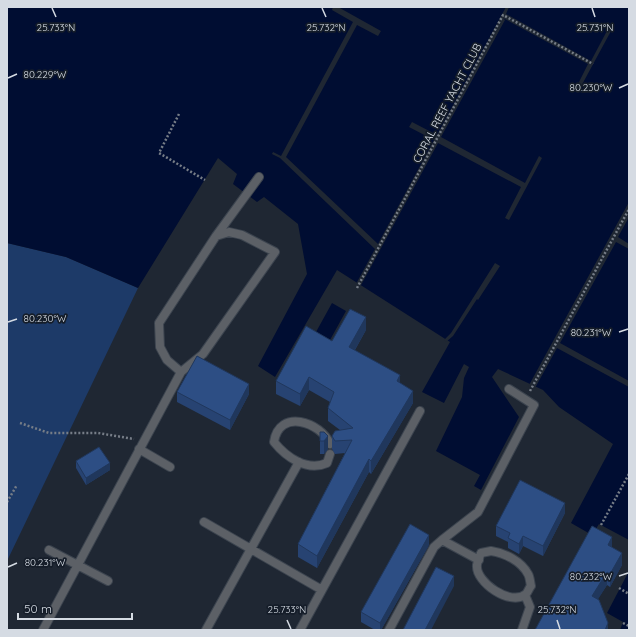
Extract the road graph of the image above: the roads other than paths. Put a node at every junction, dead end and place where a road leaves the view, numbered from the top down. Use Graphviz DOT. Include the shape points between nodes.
graph roads {
  1 [pos="259,177"];
  2 [pos="216,236"];
  3 [pos="181,372"];
  4 [pos="509,390"];
  5 [pos="420,412"];
  6 [pos="330,444"];
  7 [pos="139,449"];
  8 [pos="330,454"];
  9 [pos="299,462"];
  10 [pos="170,467"];
  11 [pos="204,522"];
  12 [pos="442,540"];
  13 [pos="251,549"];
  14 [pos="49,550"];
  15 [pos="479,560"];
  16 [pos="78,565"];
  17 [pos="108,581"];
  18 [pos="322,590"];
  19 [pos="525,594"];
  20 [pos="43,630"];
  21 [pos="206,630"];
  22 [pos="300,630"];
  23 [pos="389,630"];
  24 [pos="522,630"];
  1 -- 2 [label="lane"];
  2 -- 3 [label="lane" via="159,323 160,347 167,360"];
  2 -- 3 [label="lane" via="229,232 242,235 275,252 203,354"];
  3 -- 7 [label="lane"];
  4 -- 12 [label="lane" via="534,405 478,512"];
  5 -- 18 [label="lane"];
  6 -- 9 [label="lane" via="327,436 300,421 284,423 275,433 274,442 283,452"];
  7 -- 10 [label="lane"];
  7 -- 16 [label="lane"];
  8 -- 9 [label="lane" via="327,463 318,467 310,467"];
  9 -- 13 [label="lane"];
  11 -- 13 [label="lane"];
  12 -- 15 [label="lane"];
  12 -- 23 [label="lane" via="434,547"];
  13 -- 18 [label="lane"];
  13 -- 21 [label="lane"];
  14 -- 16 [label="lane"];
  15 -- 19 [label="lane" via="477,566 480,576 491,589 503,596 515,598"];
  15 -- 19 [label="lane" via="481,553 491,551 500,552 516,561 529,574 531,586"];
  16 -- 17 [label="lane"];
  16 -- 20 [label="lane"];
  18 -- 22 [label="lane"];
  19 -- 24 [label="lane" via="530,607"];
}
